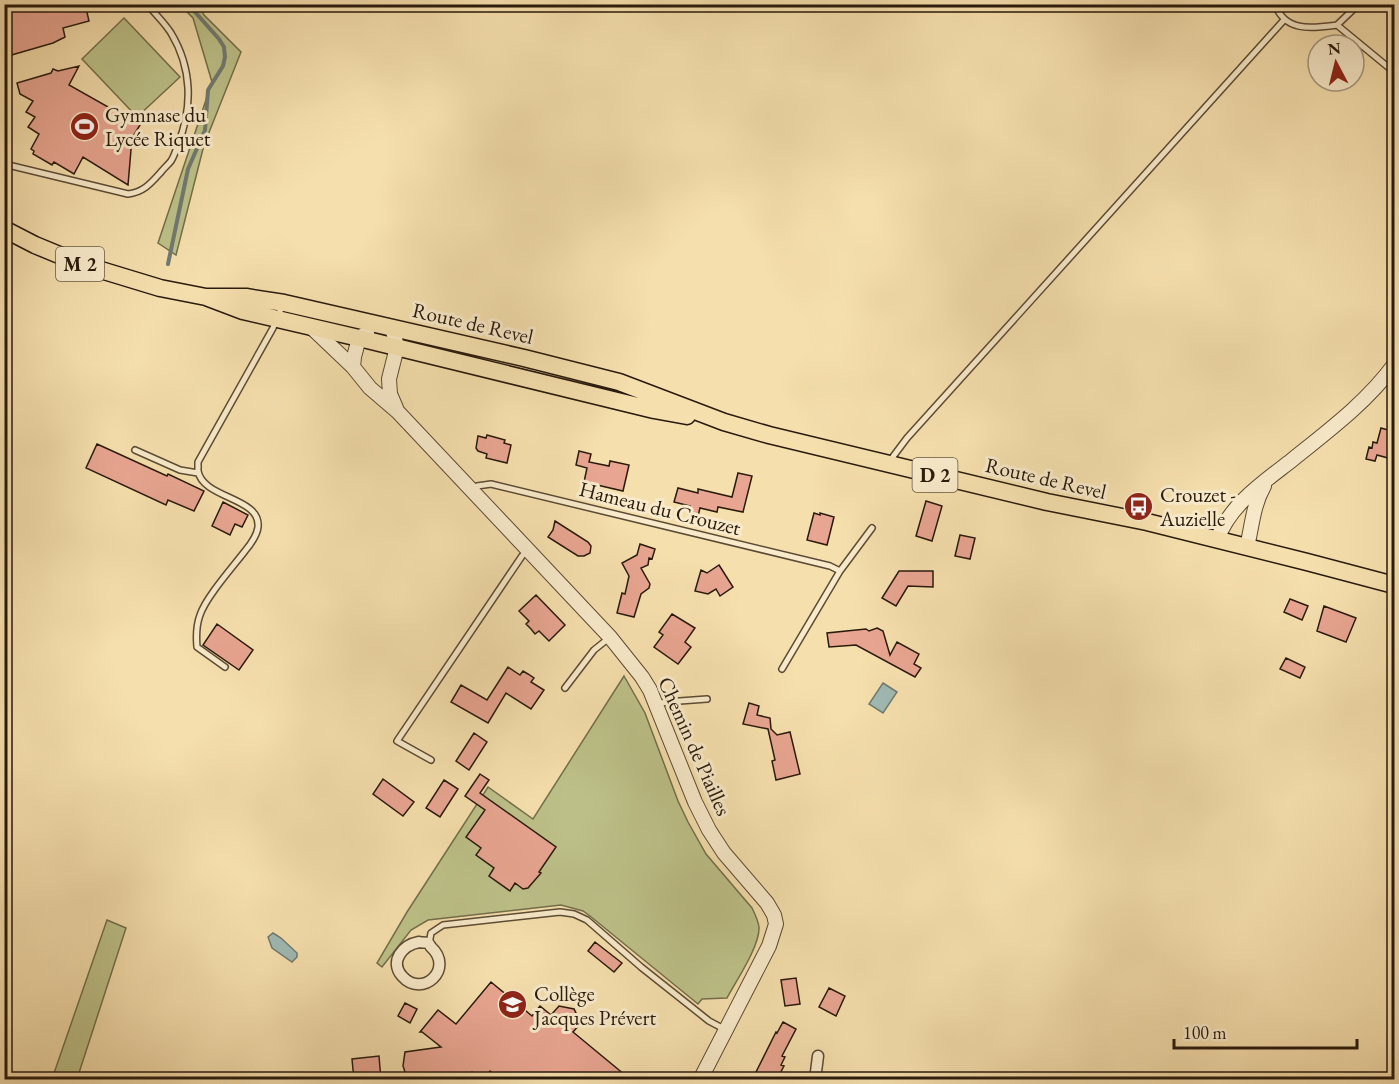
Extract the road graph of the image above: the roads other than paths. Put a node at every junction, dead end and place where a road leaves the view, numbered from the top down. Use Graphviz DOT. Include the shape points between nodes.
graph roads {
  1 [pos="147,4"];
  2 [pos="1275,4"];
  3 [pos="1359,4"];
  4 [pos="1284,20"];
  5 [pos="1337,25"];
  6 [pos="1395,72"];
  7 [pos="4,164"];
  8 [pos="4,229"];
  9 [pos="281,311"];
  10 [pos="387,326"];
  11 [pos="311,327"];
  12 [pos="359,338"];
  13 [pos="397,347"];
  14 [pos="1395,365"];
  15 [pos="353,367"];
  16 [pos="398,412"];
  17 [pos="724,422"];
  18 [pos="135,450"];
  19 [pos="888,463"];
  20 [pos="198,473"];
  21 [pos="1268,480"];
  22 [pos="471,489"];
  23 [pos="872,528"];
  24 [pos="1217,540"];
  25 [pos="1247,547"];
  26 [pos="528,549"];
  27 [pos="840,571"];
  28 [pos="1395,585"];
  29 [pos="610,637"];
  30 [pos="225,668"];
  31 [pos="782,669"];
  32 [pos="565,688"];
  33 [pos="707,699"];
  34 [pos="656,705"];
  35 [pos="431,760"];
  36 [pos="429,944"];
  37 [pos="726,1030"];
  38 [pos="818,1056"];
  39 [pos="700,1080"];
  40 [pos="814,1080"];
  1 -- 7 [label="lane" via="171,34 187,76 189,101 184,129 171,161 150,184 128,195"];
  2 -- 4 [label="lane"];
  3 -- 5 [label="lane"];
  4 -- 5 [label="lane" via="1306,28"];
  4 -- 19 [label="lane" via="914,429"];
  5 -- 6 [label="lane"];
  8 -- 9 [label="main road, Route de Revel / M 2" via="81,264 162,289 206,297 243,311"];
  9 -- 10 [label="main road, Route de Revel / M 2"];
  9 -- 11 [label="main road, Route de Revel / M 2"];
  9 -- 20 [label="lane" via="198,462"];
  10 -- 12 [label="street"];
  10 -- 13 [label="street, Chemin de Piailles"];
  10 -- 17 [label="main road, Route de Revel / D 2" via="619,382"];
  11 -- 12 [label="main road, Route de Revel / M 2"];
  11 -- 15 [label="street, Chemin de Piailles"];
  12 -- 13 [label="main road, Route de Revel / M 2"];
  12 -- 15 [label="street"];
  13 -- 16 [label="street, Chemin de Piailles" via="389,379"];
  13 -- 17 [label="main road, Route de Revel / D 2" via="654,410"];
  14 -- 21 [label="street" via="1365,398"];
  15 -- 16 [label="street, Chemin de Piailles"];
  16 -- 22 [label="street, Chemin de Piailles"];
  17 -- 19 [label="main road, Route de Revel / D 2"];
  18 -- 20 [label="lane" via="180,470"];
  19 -- 24 [label="main road, Route de Revel / D 2"];
  20 -- 30 [label="lane" via="215,491 251,509 258,528 200,614 197,646"];
  21 -- 24 [label="street" via="1233,512"];
  21 -- 25 [label="street" via="1253,510"];
  22 -- 26 [label="street, Chemin de Piailles"];
  22 -- 27 [label="lane, Hameau du Crouzet" via="492,484"];
  23 -- 27 [label="lane"];
  24 -- 25 [label="main road, Route de Revel / D 2"];
  25 -- 28 [label="main road, Route de Revel / D 2"];
  26 -- 29 [label="street, Chemin de Piailles"];
  26 -- 35 [label="lane" via="396,741"];
  27 -- 31 [label="lane"];
  29 -- 32 [label="lane" via="594,650"];
  29 -- 34 [label="street, Chemin de Piailles" via="642,677"];
  33 -- 34 [label="lane"];
  34 -- 37 [label="street, Chemin de Piailles" via="710,830 724,853 767,903 776,924 769,946"];
  36 -- 36 [label="street" via="411,943 400,952 398,970 409,982 424,984 436,976 439,957"];
  36 -- 37 [label="lane" via="431,933 443,925 560,912 574,914 587,920 709,1021"];
  37 -- 39 [label="street, Chemin de Piailles"];
  38 -- 40 [label="street"];
}
